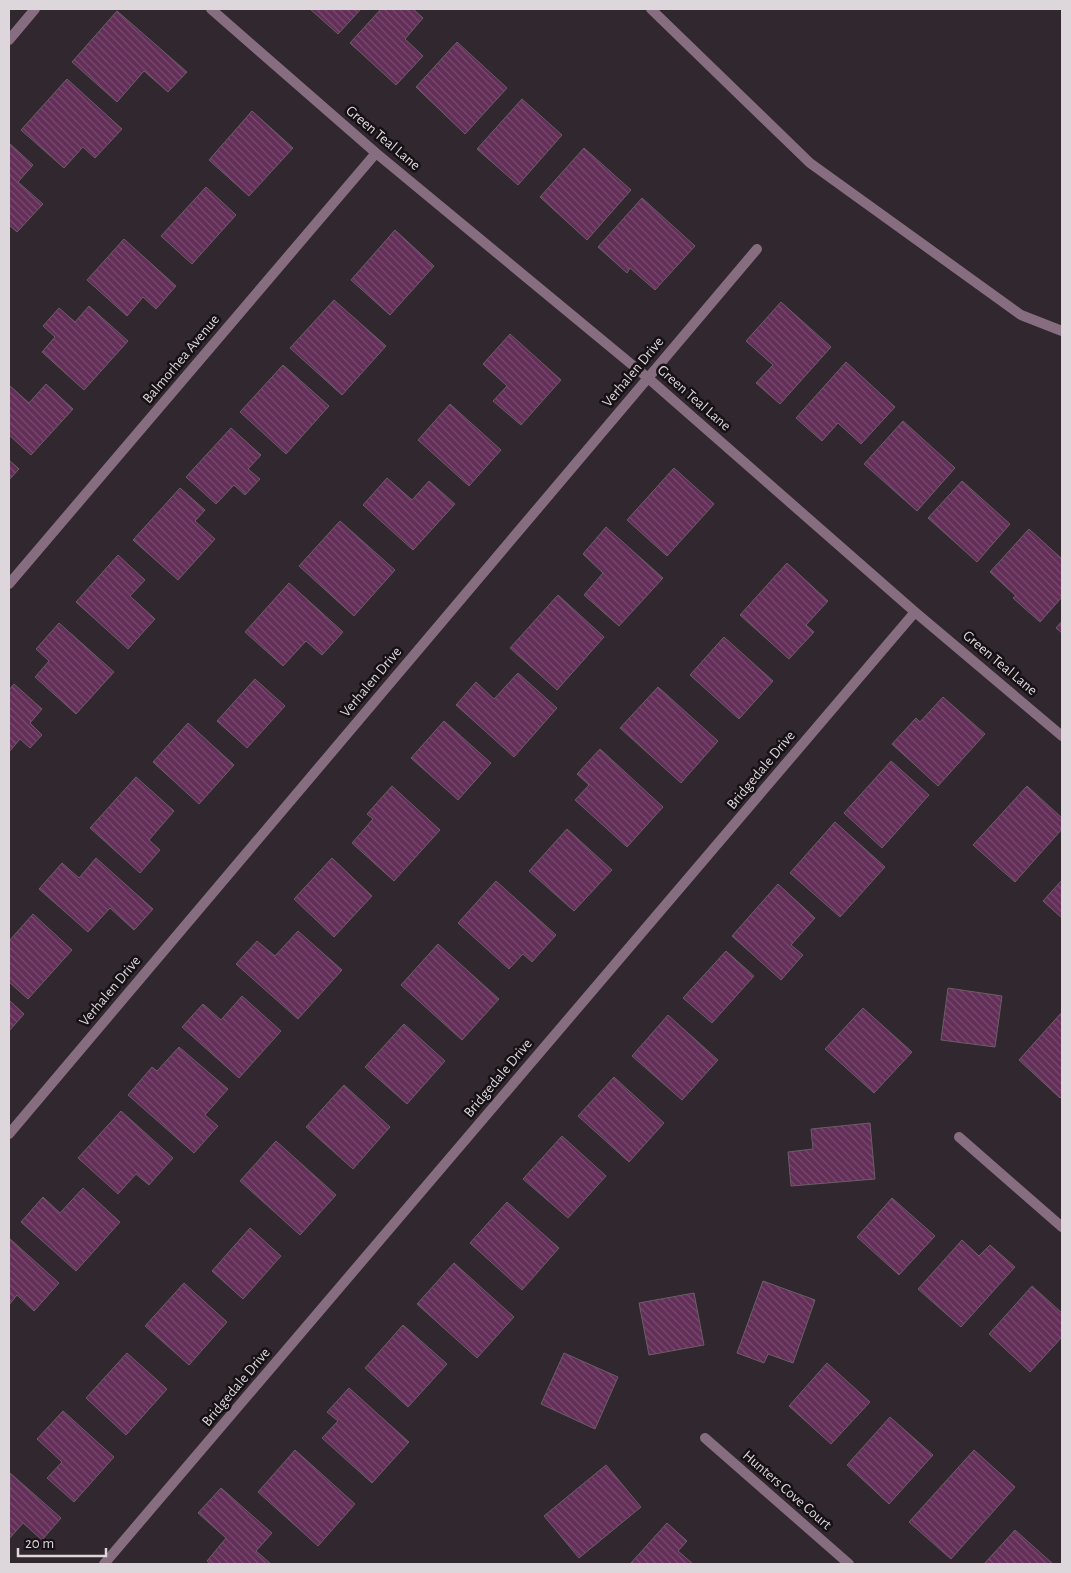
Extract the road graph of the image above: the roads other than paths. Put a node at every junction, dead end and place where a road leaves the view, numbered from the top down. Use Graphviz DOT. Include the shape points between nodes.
graph roads {
  1 [pos="35,9"];
  2 [pos="211,9"];
  3 [pos="651,9"];
  4 [pos="9,40"];
  5 [pos="376,153"];
  6 [pos="757,249"];
  7 [pos="1062,331"];
  8 [pos="648,378"];
  9 [pos="9,584"];
  10 [pos="915,612"];
  11 [pos="1062,736"];
  12 [pos="9,1134"];
  13 [pos="959,1137"];
  14 [pos="1062,1227"];
  15 [pos="705,1438"];
  16 [pos="104,1564"];
  17 [pos="848,1564"];
  1 -- 4 [label="street"];
  2 -- 5 [label="street, Green Teal Lane"];
  3 -- 7 [label="street" via="810,163 1021,315"];
  5 -- 8 [label="street, Green Teal Lane"];
  5 -- 9 [label="street, Balmorhea Avenue"];
  6 -- 8 [label="street, Verhalen Drive"];
  8 -- 10 [label="street, Green Teal Lane"];
  8 -- 12 [label="street, Verhalen Drive"];
  10 -- 11 [label="street, Green Teal Lane"];
  10 -- 16 [label="street, Bridgedale Drive"];
  13 -- 14 [label="street"];
  15 -- 17 [label="street, Hunters Cove Court"];
}
